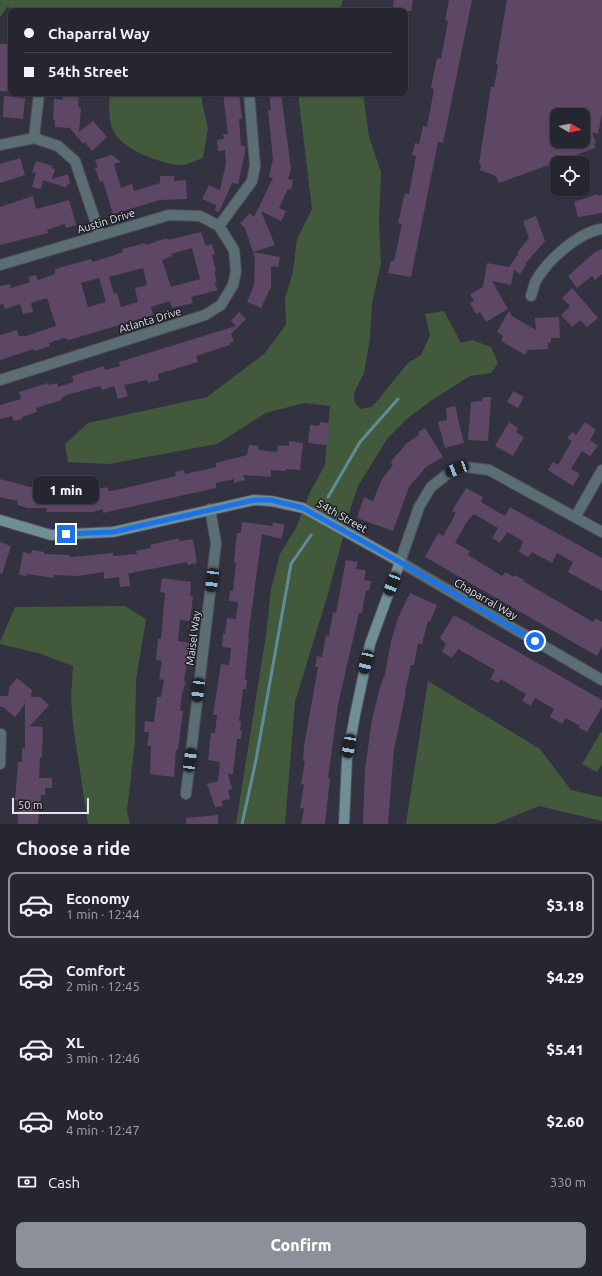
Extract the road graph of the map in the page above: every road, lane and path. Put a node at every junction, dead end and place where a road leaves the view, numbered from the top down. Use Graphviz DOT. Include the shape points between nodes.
graph roads {
  1 [pos="39,96"];
  2 [pos="249,96"];
  3 [pos="34,138"];
  4 [pos="0,145"];
  5 [pos="219,226"];
  6 [pos="602,229"];
  7 [pos="100,235"];
  8 [pos="0,266"];
  9 [pos="531,296"];
  10 [pos="0,380"];
  11 [pos="602,470"];
  12 [pos="210,509"];
  13 [pos="576,516"];
  14 [pos="0,520"];
  15 [pos="602,532"];
  16 [pos="400,562"];
  17 [pos="602,680"];
  18 [pos="1,734"];
  19 [pos="0,764"];
  20 [pos="186,794"];
  21 [pos="344,824"];
  1 -- 3 [label="street"];
  2 -- 5 [label="street" via="255,166 252,181"];
  3 -- 4 [label="street"];
  3 -- 7 [label="street" via="58,146 75,161"];
  5 -- 7 [label="street, Austin Drive" via="200,216 169,215"];
  5 -- 10 [label="street, Atlanta Drive" via="234,250 236,271 233,285 221,305 205,315"];
  6 -- 9 [label="street" via="578,239 556,256 536,279"];
  7 -- 8 [label="street, Austin Drive"];
  11 -- 13 [label="street"];
  12 -- 14 [label="street, 54th Street" via="113,532 51,534"];
  12 -- 16 [label="street, 54th Street" via="254,500 271,500 303,508"];
  12 -- 20 [label="street, Maisel Way" via="216,544"];
  13 -- 15 [label="street"];
  13 -- 16 [label="street" via="489,470 473,467 457,469 443,476 431,487 419,507"];
  16 -- 17 [label="street, Chaparral Way"];
  16 -- 21 [label="street" via="370,644 354,715 347,759"];
  18 -- 19 [label="street"];
}
